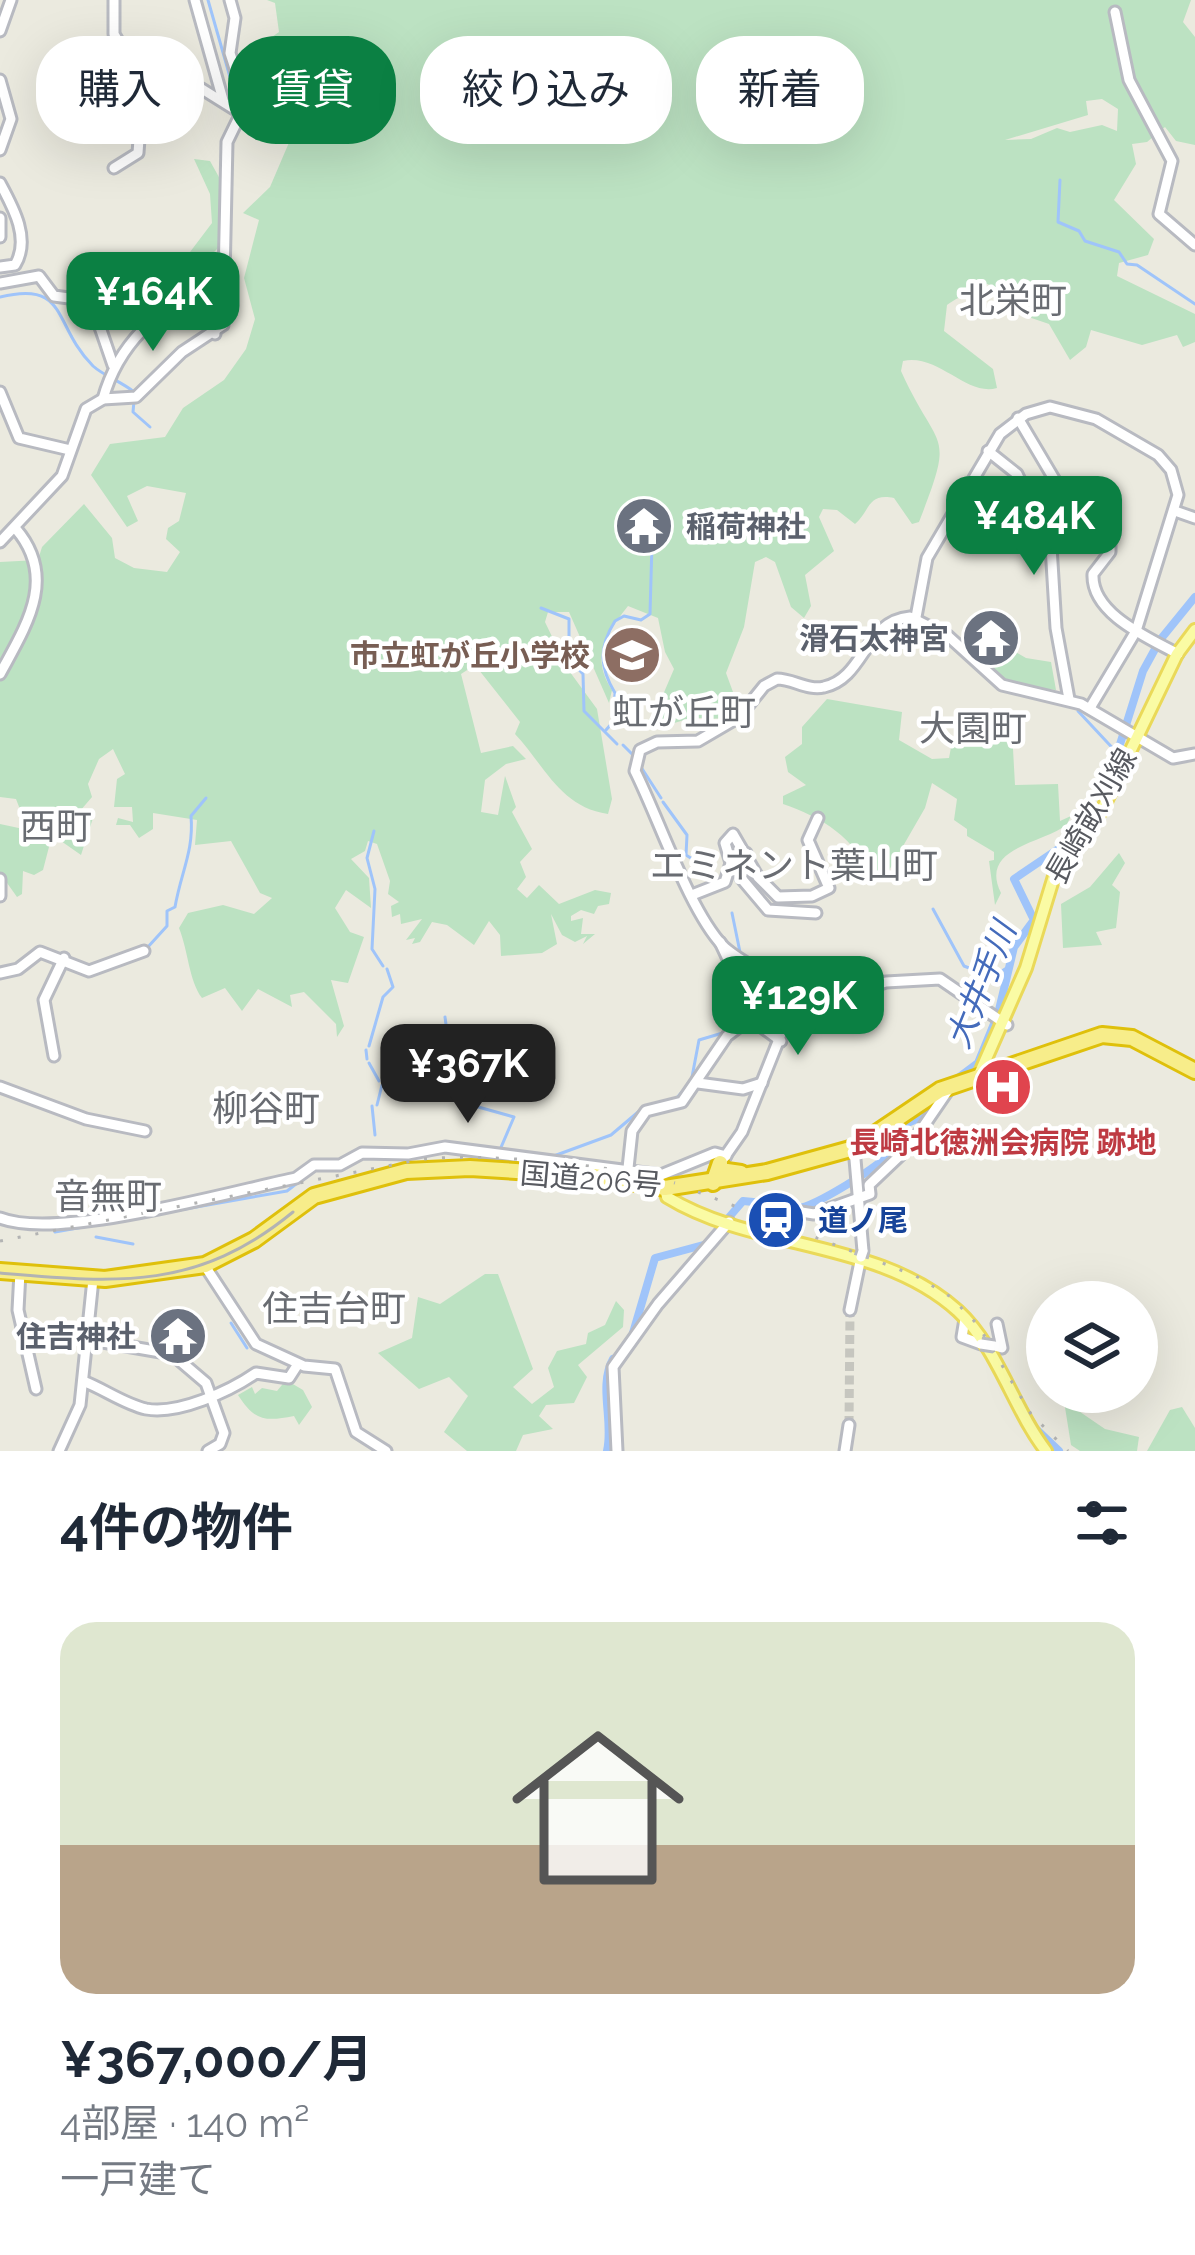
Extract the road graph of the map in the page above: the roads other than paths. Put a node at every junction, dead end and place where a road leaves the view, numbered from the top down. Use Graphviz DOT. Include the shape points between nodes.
graph roads {
  1 [pos="11,0"];
  2 [pos="115,0"];
  3 [pos="196,0"];
  4 [pos="230,0"];
  5 [pos="1115,12"];
  6 [pos="0,31"];
  7 [pos="115,36"];
  8 [pos="232,36"];
  9 [pos="0,80"];
  10 [pos="204,89"];
  11 [pos="223,100"];
  12 [pos="228,104"];
  13 [pos="228,138"];
  14 [pos="139,144"];
  15 [pos="0,150"];
  16 [pos="114,168"];
  17 [pos="0,183"];
  18 [pos="0,218"];
  19 [pos="0,237"];
  20 [pos="1195,245"];
  21 [pos="0,267"];
  22 [pos="0,283"];
  23 [pos="94,309"];
  24 [pos="156,316"];
  25 [pos="215,334"];
  26 [pos="112,365"];
  27 [pos="2,399"];
  28 [pos="104,399"];
  29 [pos="1018,418"];
  30 [pos="70,450"];
  31 [pos="988,451"];
  32 [pos="1175,511"];
  33 [pos="1195,518"];
  34 [pos="16,529"];
  35 [pos="0,542"];
  36 [pos="916,617"];
  37 [pos="1136,631"];
  38 [pos="1195,632"];
  39 [pos="1178,654"];
  40 [pos="0,674"];
  41 [pos="1069,699"];
  42 [pos="1090,708"];
  43 [pos="1133,733"];
  44 [pos="1195,754"];
  45 [pos="818,818"];
  46 [pos="746,853"];
  47 [pos="0,879"];
  48 [pos="692,895"];
  49 [pos="0,896"];
  50 [pos="816,913"];
  51 [pos="720,942"];
  52 [pos="144,951"];
  53 [pos="64,958"];
  54 [pos="0,973"];
  55 [pos="793,1011"];
  56 [pos="756,1015"];
  57 [pos="1000,1022"];
  58 [pos="781,1041"];
  59 [pos="54,1056"];
  60 [pos="1195,1072"];
  61 [pos="980,1076"];
  62 [pos="698,1083"];
  63 [pos="762,1083"];
  64 [pos="0,1087"];
  65 [pos="947,1088"];
  66 [pos="145,1131"];
  67 [pos="854,1148"];
  68 [pos="628,1168"];
  69 [pos="720,1173"];
  70 [pos="669,1188"];
  71 [pos="859,1197"];
  72 [pos="298,1207"];
  73 [pos="770,1208"];
  74 [pos="0,1218"];
  75 [pos="725,1220"];
  76 [pos="861,1256"];
  77 [pos="207,1269"];
  78 [pos="0,1273"];
  79 [pos="20,1275"];
  80 [pos="93,1281"];
  81 [pos="850,1310"];
  82 [pos="965,1318"];
  83 [pos="997,1324"];
  84 [pos="22,1328"];
  85 [pos="88,1337"];
  86 [pos="298,1364"];
  87 [pos="83,1381"];
  88 [pos="36,1389"];
  89 [pos="211,1395"];
  90 [pos="849,1425"];
  91 [pos="1043,1450"];
  92 [pos="59,1451"];
  93 [pos="208,1451"];
  94 [pos="386,1451"];
  95 [pos="617,1451"];
  96 [pos="845,1451"];
  1 -- 6 [label="street"];
  2 -- 7 [label="street"];
  3 -- 11 [label="street"];
  4 -- 8 [label="street"];
  5 -- 20 [label="street" via="1129,80 1172,161 1159,214"];
  9 -- 15 [label="street" via="11,119"];
  10 -- 11 [label="street"];
  11 -- 12 [label="street"];
  13 -- 25 [label="street" via="226,310"];
  14 -- 16 [label="street"];
  17 -- 21 [label="street" via="22,252 15,265"];
  18 -- 19 [label="street"];
  22 -- 23 [label="street" via="39,276 54,296 91,301"];
  23 -- 24 [label="street"];
  23 -- 26 [label="street"];
  24 -- 25 [label="street" via="212,294"];
  24 -- 26 [label="street"];
  25 -- 28 [label="street" via="182,352 134,398"];
  26 -- 28 [label="street"];
  27 -- 30 [label="street" via="23,441"];
  28 -- 30 [label="street" via="81,414"];
  29 -- 31 [label="street"];
  29 -- 32 [label="street" via="1064,408 1153,452 1174,476"];
  29 -- 37 [label="street" via="1082,524 1111,541 1093,588"];
  30 -- 34 [label="street" via="62,476"];
  31 -- 36 [label="street" via="927,558"];
  31 -- 41 [label="street" via="1017,474 1051,546"];
  32 -- 33 [label="street"];
  32 -- 37 [label="street"];
  34 -- 35 [label="street"];
  34 -- 40 [label="street" via="33,558 37,598"];
  36 -- 41 [label="street" via="1002,686"];
  36 -- 48 [label="street" via="882,626 829,686 777,679 739,718 698,741 653,743 637,754 635,771"];
  37 -- 39 [label="street"];
  37 -- 42 [label="street"];
  38 -- 39 [label="main road, 長崎畝刈線"];
  39 -- 43 [label="main road, 長崎畝刈線"];
  41 -- 42 [label="street"];
  42 -- 43 [label="street"];
  43 -- 44 [label="street" via="1173,758"];
  43 -- 57 [label="main road, 長崎畝刈線" via="1098,816 1052,881"];
  45 -- 46 [label="street" via="808,840 829,888 778,897"];
  46 -- 48 [label="street" via="736,835 729,837 729,876"];
  46 -- 50 [label="street" via="740,877 769,910"];
  47 -- 49 [label="street"];
  48 -- 51 [label="street"];
  51 -- 55 [label="street" via="788,992"];
  51 -- 56 [label="street"];
  52 -- 53 [label="street" via="89,970"];
  53 -- 54 [label="street" via="40,952"];
  53 -- 59 [label="street" via="44,1000"];
  55 -- 57 [label="street" via="886,982 931,978 953,983"];
  55 -- 58 [label="street"];
  56 -- 58 [label="street"];
  56 -- 62 [label="street" via="728,1036"];
  57 -- 61 [label="main road, 長崎畝刈線"];
  58 -- 63 [label="street"];
  60 -- 61 [label="highway, 国道206号" via="1132,1038 1102,1034"];
  61 -- 65 [label="highway, 国道206号"];
  62 -- 63 [label="street"];
  62 -- 68 [label="street" via="682,1102 646,1111 632,1131"];
  63 -- 69 [label="street"];
  64 -- 66 [label="street"];
  65 -- 67 [label="highway, 国道206号"];
  65 -- 71 [label="street" via="910,1146"];
  67 -- 69 [label="highway, 国道206号" via="747,1175"];
  67 -- 71 [label="street"];
  68 -- 69 [label="street" via="667,1175 716,1153"];
  68 -- 74 [label="street" via="452,1147 362,1153 296,1178 103,1216 28,1225"];
  69 -- 70 [label="highway, 国道206号"];
  70 -- 72 [label="highway, 国道206号" via="442,1167 350,1182"];
  70 -- 75 [label="main road" via="676,1202"];
  71 -- 73 [label="street" via="807,1214"];
  71 -- 76 [label="street"];
  72 -- 77 [label="highway, 国道206号" via="263,1239"];
  72 -- 80 [label="highway, 国道206号" via="205,1265"];
  75 -- 76 [label="main road"];
  75 -- 95 [label="street" via="614,1367"];
  76 -- 81 [label="street"];
  76 -- 82 [label="main road"];
  77 -- 80 [label="highway, 国道206号"];
  77 -- 86 [label="street" via="253,1341"];
  78 -- 79 [label="highway, 国道206号"];
  79 -- 80 [label="highway, 国道206号"];
  79 -- 84 [label="street"];
  80 -- 85 [label="street"];
  82 -- 83 [label="street, bridge" via="962,1336 1002,1348"];
  82 -- 91 [label="main road"];
  84 -- 85 [label="street"];
  84 -- 88 [label="street"];
  85 -- 87 [label="street"];
  85 -- 89 [label="street" via="172,1354 200,1373"];
  86 -- 89 [label="street" via="289,1378 260,1372"];
  86 -- 94 [label="street" via="335,1369 356,1432"];
  87 -- 89 [label="street" via="163,1411"];
  87 -- 92 [label="street"];
  89 -- 93 [label="street" via="224,1433"];
  90 -- 96 [label="street"];
}
